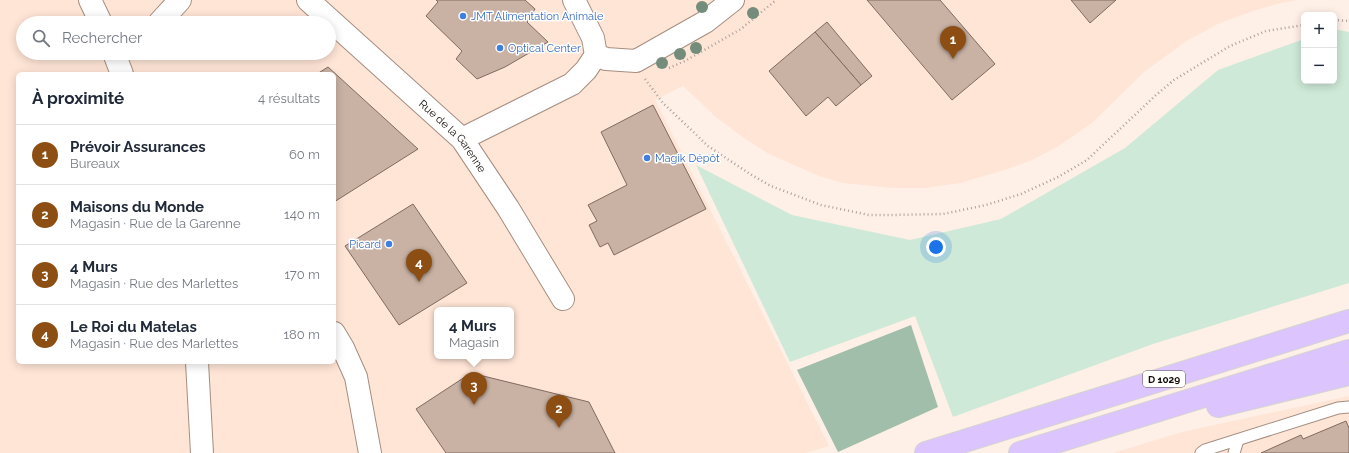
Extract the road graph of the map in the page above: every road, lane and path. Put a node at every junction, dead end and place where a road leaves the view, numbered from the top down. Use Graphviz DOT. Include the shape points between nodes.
graph roads {
  1 [pos="90,0"];
  2 [pos="180,0"];
  3 [pos="308,0"];
  4 [pos="574,0"];
  5 [pos="733,0"];
  6 [pos="98,16"];
  7 [pos="165,16"];
  8 [pos="326,16"];
  9 [pos="1337,20"];
  10 [pos="1349,22"];
  11 [pos="336,25"];
  12 [pos="1301,25"];
  13 [pos="596,55"];
  14 [pos="636,61"];
  15 [pos="462,139"];
  16 [pos="563,299"];
  17 [pos="1349,321"];
  18 [pos="336,336"];
  19 [pos="1349,351"];
  20 [pos="197,364"];
  21 [pos="1349,374"];
  22 [pos="1349,407"];
  23 [pos="1238,440"];
  24 [pos="202,453"];
  25 [pos="370,453"];
  26 [pos="926,453"];
  27 [pos="1020,453"];
  28 [pos="1201,453"];
  29 [pos="1234,453"];
  1 -- 6 [label="street"];
  2 -- 7 [label="street"];
  3 -- 8 [label="street, Rue de la Garenne"];
  4 -- 13 [label="street" via="593,38"];
  5 -- 14 [label="street" via="705,22"];
  9 -- 10 [label="path"];
  11 -- 15 [label="street, Rue de la Garenne"];
  12 -- 14 [label="path" via="1266,31 1230,46 1180,77 1156,94 1086,160 1058,177 1021,194 943,214 869,214 821,205 772,186 723,158 696,136 663,103 645,79"];
  13 -- 14 [label="street" via="606,59"];
  13 -- 15 [label="street" via="572,84"];
  15 -- 16 [label="street, Rue de la Garenne" via="508,208"];
  17 -- 26 [label="main road, D 1029"];
  18 -- 25 [label="street" via="356,377"];
  19 -- 27 [label="main road, D 1029"];
  20 -- 24 [label="street"];
  21 -- 27 [label="main road"];
  22 -- 23 [label="lane" via="1338,408"];
  23 -- 28 [label="lane"];
  23 -- 29 [label="lane"];
}
